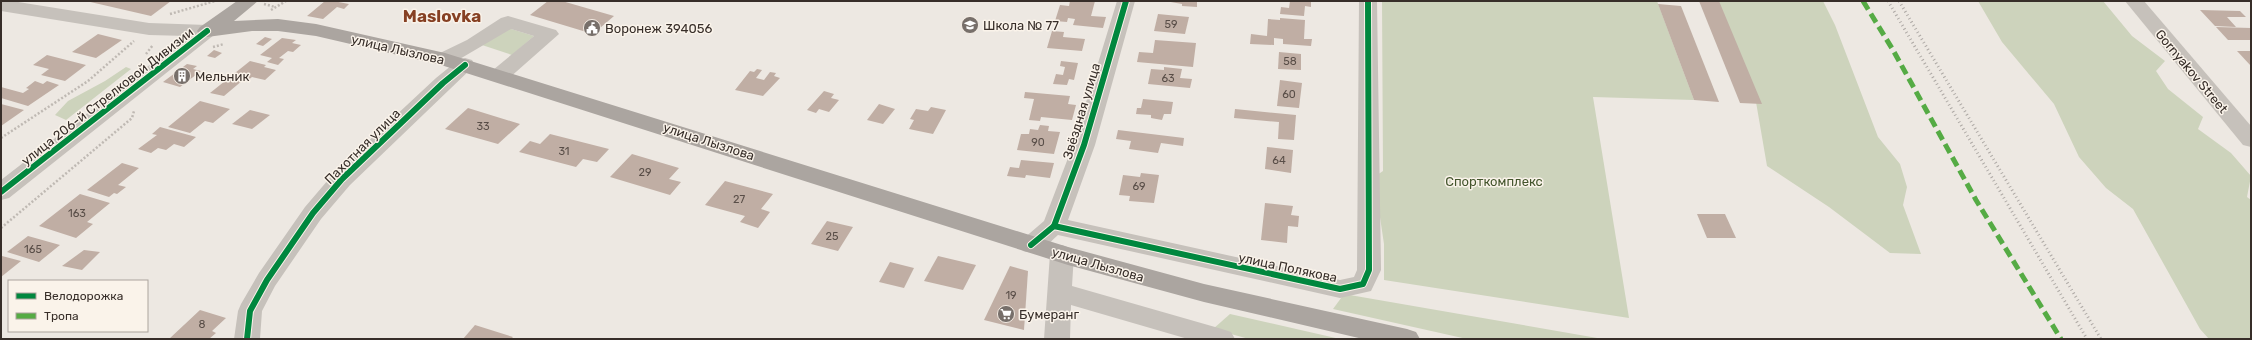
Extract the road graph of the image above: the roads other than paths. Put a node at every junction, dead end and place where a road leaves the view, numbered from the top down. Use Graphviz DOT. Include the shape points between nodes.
graph roads {
  1 [pos="249,1"];
  2 [pos="1126,1"];
  3 [pos="1368,1"];
  4 [pos="2134,1"];
  5 [pos="1,6"];
  6 [pos="212,42"];
  7 [pos="455,62"];
  8 [pos="500,75"];
  9 [pos="2251,140"];
  10 [pos="1,192"];
  11 [pos="1054,226"];
  12 [pos="1031,245"];
  13 [pos="1062,254"];
  14 [pos="1060,292"];
  15 [pos="247,339"];
  16 [pos="1057,339"];
  17 [pos="1222,339"];
  18 [pos="1407,339"];
  1 -- 6 [label="main road, улица 206-й Стрелковой Дивизии"];
  2 -- 11 [label="street, Звёздная улица" via="1084,145"];
  3 -- 11 [label="street, улица Полякова" via="1369,270 1362,284 1340,289"];
  4 -- 9 [label="street, Gornyakov Street"];
  5 -- 6 [label="street, улица Лызлова" via="149,29"];
  6 -- 7 [label="main road, улица Лызлова" via="252,25 278,25 316,30"];
  6 -- 10 [label="street, улица 206-й Стрелковой Дивизии"];
  7 -- 8 [label="main road, улица Лызлова"];
  7 -- 8 [label="street, Пахотная улица" via="474,44 508,22 549,34"];
  7 -- 15 [label="street, Пахотная улица" via="443,83 342,179 313,213 267,280 250,312"];
  8 -- 12 [label="main road, улица Лызлова"];
  11 -- 12 [label="street"];
  12 -- 13 [label="main road, улица Лызлова"];
  13 -- 14 [label="street"];
  13 -- 18 [label="main road, улица Лызлова" via="1204,293"];
  14 -- 16 [label="street"];
  14 -- 17 [label="street"];
}
